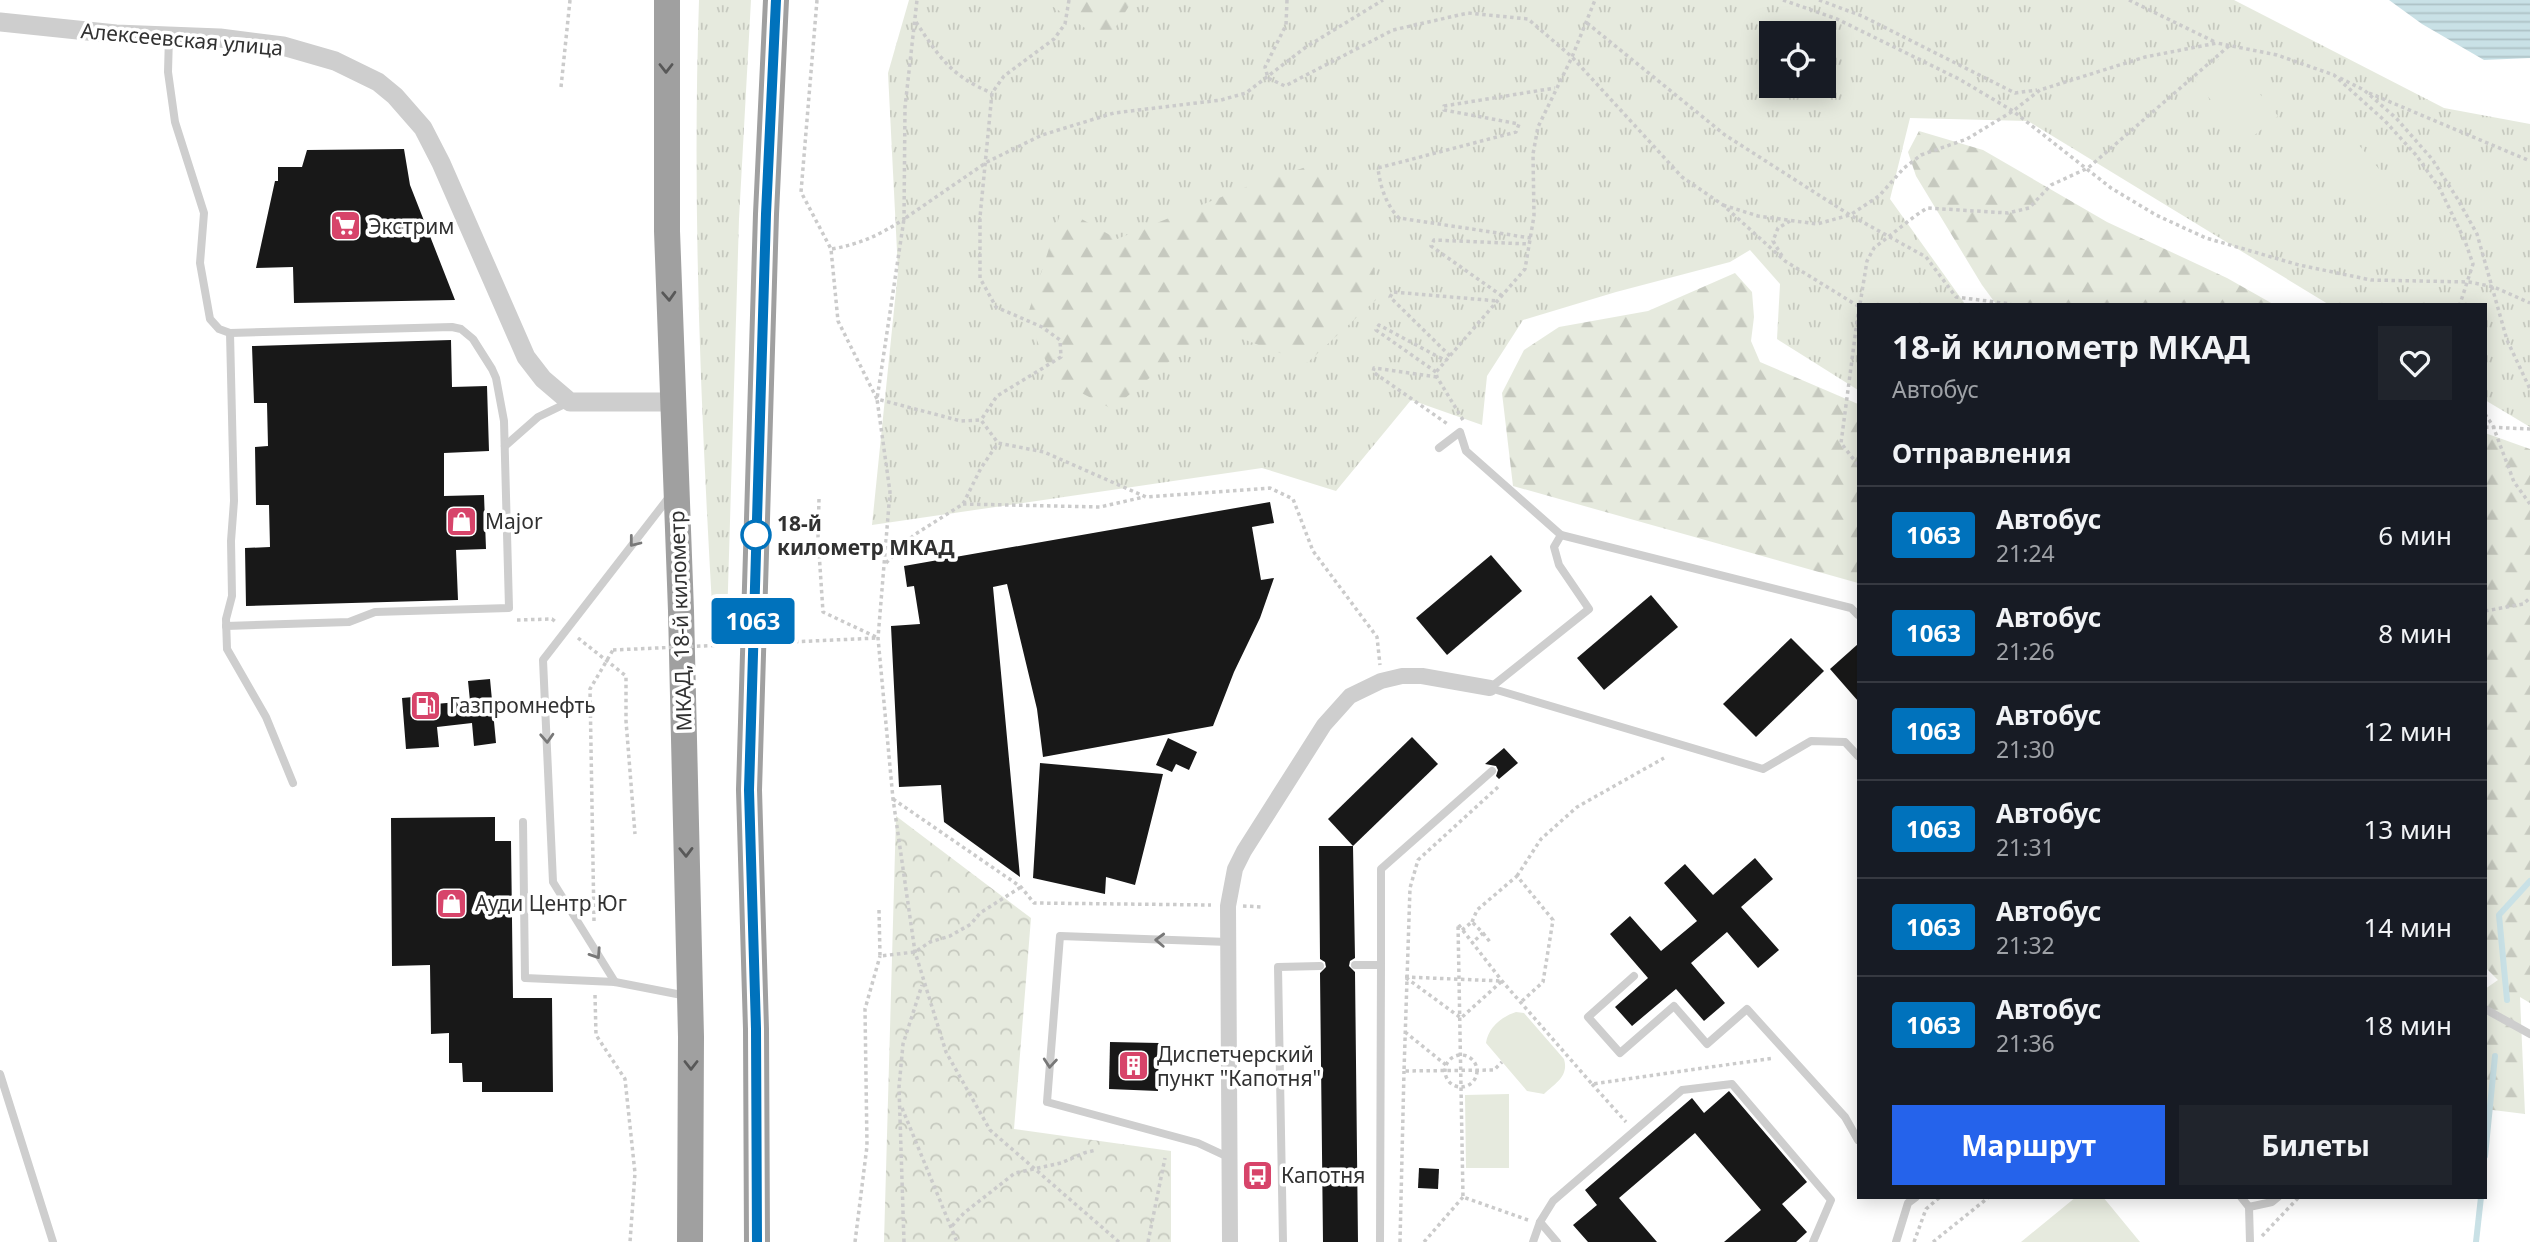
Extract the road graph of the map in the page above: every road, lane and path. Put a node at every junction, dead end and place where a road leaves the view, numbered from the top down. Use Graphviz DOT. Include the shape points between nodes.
graph roads {
  1 [pos="570,0"];
  2 [pos="667,0"];
  3 [pos="776,0"];
  4 [pos="817,0"];
  5 [pos="917,0"];
  6 [pos="1069,0"];
  7 [pos="1287,0"];
  8 [pos="1382,0"];
  9 [pos="1595,0"];
  10 [pos="1783,0"];
  11 [pos="1819,0"];
  12 [pos="2129,0"];
  13 [pos="0,22"];
  14 [pos="916,22"];
  15 [pos="1587,23"];
  16 [pos="169,36"];
  17 [pos="2217,43"];
  18 [pos="2230,45"];
  19 [pos="1572,57"];
  20 [pos="2334,75"];
  21 [pos="1268,78"];
  22 [pos="561,87"];
  23 [pos="1555,88"];
  24 [pos="2040,90"];
  25 [pos="2364,90"];
  26 [pos="992,93"];
  27 [pos="2013,111"];
  28 [pos="2530,161"];
  29 [pos="987,162"];
  30 [pos="2088,168"];
  31 [pos="1723,205"];
  32 [pos="1850,215"];
  33 [pos="904,219"];
  34 [pos="1792,220"];
  35 [pos="1887,236"];
  36 [pos="1530,241"];
  37 [pos="831,249"];
  38 [pos="1785,261"];
  39 [pos="2469,282"];
  40 [pos="2494,287"];
  41 [pos="1502,296"];
  42 [pos="1498,301"];
  43 [pos="1859,303"];
  44 [pos="2003,303"];
  45 [pos="2459,303"];
  46 [pos="2530,303"];
  47 [pos="1857,304"];
  48 [pos="1857,322"];
  49 [pos="230,333"];
  50 [pos="1450,356"];
  51 [pos="1446,361"];
  52 [pos="1436,374"];
  53 [pos="2530,389"];
  54 [pos="877,399"];
  55 [pos="570,402"];
  56 [pos="674,402"];
  57 [pos="2487,417"];
  58 [pos="981,420"];
  59 [pos="2493,426"];
  60 [pos="2487,427"];
  61 [pos="1463,429"];
  62 [pos="2530,429"];
  63 [pos="998,443"];
  64 [pos="505,446"];
  65 [pos="1439,448"];
  66 [pos="1857,464"];
  67 [pos="676,488"];
  68 [pos="1146,497"];
  69 [pos="819,499"];
  70 [pos="963,504"];
  71 [pos="2530,504"];
  72 [pos="1561,535"];
  73 [pos="884,565"];
  74 [pos="2530,598"];
  75 [pos="2487,611"];
  76 [pos="1857,614"];
  77 [pos="552,619"];
  78 [pos="506,620"];
  79 [pos="226,626"];
  80 [pos="566,630"];
  81 [pos="878,638"];
  82 [pos="613,650"];
  83 [pos="1381,681"];
  84 [pos="1490,688"];
  85 [pos="1857,755"];
  86 [pos="1664,758"];
  87 [pos="1492,771"];
  88 [pos="293,783"];
  89 [pos="1498,787"];
  90 [pos="893,799"];
  91 [pos="523,822"];
  92 [pos="635,834"];
  93 [pos="1516,877"];
  94 [pos="1021,887"];
  95 [pos="1228,905"];
  96 [pos="1262,907"];
  97 [pos="879,910"];
  98 [pos="1472,922"];
  99 [pos="1462,930"];
  100 [pos="1483,933"];
  101 [pos="1228,942"];
  102 [pos="1490,942"];
  103 [pos="1472,943"];
  104 [pos="1460,947"];
  105 [pos="915,952"];
  106 [pos="880,956"];
  107 [pos="1354,965"];
  108 [pos="1381,965"];
  109 [pos="1320,966"];
  110 [pos="1634,976"];
  111 [pos="1405,977"];
  112 [pos="1460,981"];
  113 [pos="615,982"];
  114 [pos="923,983"];
  115 [pos="690,996"];
  116 [pos="1520,1002"];
  117 [pos="2487,1010"];
  118 [pos="1461,1018"];
  119 [pos="1405,1032"];
  120 [pos="2530,1034"];
  121 [pos="1461,1055"];
  122 [pos="1502,1062"];
  123 [pos="1446,1065"];
  124 [pos="1461,1070"];
  125 [pos="1477,1070"];
  126 [pos="1404,1071"];
  127 [pos="1445,1071"];
  128 [pos="0,1074"];
  129 [pos="1592,1084"];
  130 [pos="1461,1086"];
  131 [pos="900,1103"];
  132 [pos="1634,1131"];
  133 [pos="1857,1138"];
  134 [pos="1097,1150"];
  135 [pos="1228,1157"];
  136 [pos="1165,1158"];
  137 [pos="1034,1169"];
  138 [pos="1463,1197"];
  139 [pos="1909,1199"];
  140 [pos="1938,1199"];
  141 [pos="1987,1199"];
  142 [pos="2243,1199"];
  143 [pos="2276,1199"];
  144 [pos="2297,1199"];
  145 [pos="2249,1207"];
  146 [pos="1540,1222"];
  147 [pos="952,1226"];
  148 [pos="53,1242"];
  149 [pos="690,1242"];
  150 [pos="757,1242"];
  151 [pos="855,1242"];
  152 [pos="904,1242"];
  153 [pos="957,1242"];
  154 [pos="1119,1242"];
  155 [pos="1148,1242"];
  156 [pos="1230,1242"];
  157 [pos="1283,1242"];
  158 [pos="1380,1242"];
  159 [pos="1400,1242"];
  160 [pos="1424,1242"];
  161 [pos="1533,1242"];
  162 [pos="1557,1242"];
  163 [pos="1813,1242"];
  164 [pos="1896,1242"];
  165 [pos="1914,1242"];
  166 [pos="1933,1242"];
  167 [pos="2250,1242"];
  168 [pos="2257,1242"];
  1 -- 22 [label="path"];
  2 -- 56 [label="highway, МКАД, 18-й километр, one-way" via="667,231"];
  3 -- 150 [label="highway" via="749,790"];
  4 -- 37 [label="path" via="801,192"];
  5 -- 14 [label="path"];
  6 -- 26 [label="path" via="1065,24 1055,39 1004,76"];
  7 -- 21 [label="path" via="1286,25 1265,67"];
  8 -- 21 [label="path" via="1306,47"];
  9 -- 15 [label="path"];
  10 -- 27 [label="path" via="1837,19"];
  11 -- 24 [label="path" via="1862,16 2015,93"];
  12 -- 17 [label="path"];
  13 -- 16 [label="street, Алексеевская улица"];
  14 -- 26 [label="path" via="938,55 958,74"];
  14 -- 33 [label="path" via="905,107"];
  15 -- 19 [label="path"];
  15 -- 32 [label="path" via="1725,135"];
  16 -- 49 [label="lane" via="168,72 175,122 204,213 200,263 210,319"];
  16 -- 55 [label="street, Алексеевская улица" via="257,43 311,53 356,70 395,96 432,145 526,357"];
  17 -- 18 [label="path"];
  17 -- 24 [label="path" via="2145,57"];
  18 -- 20 [label="path"];
  18 -- 30 [label="path"];
  19 -- 21 [label="path" via="1528,19 1468,13 1393,30 1285,86"];
  19 -- 23 [label="path"];
  19 -- 31 [label="path" via="1682,177"];
  20 -- 25 [label="path"];
  20 -- 39 [label="path" via="2385,121 2440,189 2473,264"];
  21 -- 29 [label="path" via="1246,93 1221,100 1114,113 1042,135"];
  23 -- 36 [label="path" via="1538,127 1533,154"];
  23 -- 36 [label="path" via="1444,106 1444,110 1519,124 1516,132 1378,168 1391,211 1399,218"];
  24 -- 27 [label="path"];
  25 -- 28 [label="path"];
  25 -- 40 [label="path" via="2432,159 2477,234"];
  26 -- 29 [label="path"];
  27 -- 30 [label="path"];
  27 -- 32 [label="path" via="1967,138 1921,155 1879,196"];
  29 -- 33 [label="path"];
  29 -- 58 [label="path" via="980,217 980,278 996,307 1060,340 1061,358 997,396"];
  30 -- 35 [label="path" via="2052,185 2029,208 2008,213 1927,208"];
  30 -- 39 [label="path" via="2111,188 2206,239 2371,280"];
  31 -- 34 [label="path"];
  31 -- 38 [label="path"];
  32 -- 34 [label="path" via="1817,223"];
  32 -- 35 [label="path"];
  33 -- 37 [label="path" via="877,237"];
  33 -- 54 [label="path"];
  34 -- 38 [label="path" via="1778,228 1773,241"];
  35 -- 43 [label="path" via="1867,261"];
  35 -- 44 [label="path" via="1926,257 1956,297"];
  36 -- 41 [label="path" via="1525,269"];
  36 -- 41 [label="path" via="1434,240 1431,246"];
  37 -- 54 [label="path" via="838,321"];
  38 -- 47 [label="path"];
  39 -- 40 [label="path"];
  39 -- 45 [label="path"];
  40 -- 46 [label="path"];
  40 -- 53 [label="path" via="2507,340"];
  41 -- 42 [label="path"];
  42 -- 50 [label="path"];
  42 -- 50 [label="path" via="1393,292 1390,297"];
  48 -- 66 [label="path" via="1841,443"];
  49 -- 64 [label="lane" via="461,329 492,369"];
  49 -- 79 [label="lane" via="234,500 232,596"];
  50 -- 51 [label="path"];
  51 -- 52 [label="path"];
  51 -- 52 [label="path" via="1379,325 1376,330"];
  52 -- 61 [label="path"];
  52 -- 61 [label="path" via="1374,368 1373,372"];
  54 -- 58 [label="path" via="961,421"];
  54 -- 73 [label="path" via="891,492"];
  55 -- 56 [label="street"];
  55 -- 64 [label="lane" via="538,417"];
  56 -- 67 [label="highway, МКАД, 18-й километр"];
  57 -- 59 [label="path"];
  58 -- 63 [label="path"];
  59 -- 60 [label="path"];
  59 -- 62 [label="path"];
  59 -- 71 [label="path" via="2514,482"];
  61 -- 65 [label="lane"];
  61 -- 72 [label="lane" via="1466,451"];
  63 -- 68 [label="path" via="1044,452"];
  63 -- 70 [label="path"];
  64 -- 79 [label="lane" via="509,608 375,612 349,622"];
  67 -- 80 [label="lane, one-way"];
  67 -- 115 [label="highway, МКАД, 18-й километр, one-way"];
  68 -- 70 [label="path" via="1100,507"];
  68 -- 83 [label="path" via="1270,488 1293,499 1313,551 1377,637"];
  69 -- 81 [label="path" via="822,612"];
  70 -- 73 [label="path" via="914,535"];
  72 -- 76 [label="lane" via="1851,608"];
  72 -- 84 [label="lane" via="1554,547 1559,565 1589,609"];
  73 -- 81 [label="path"];
  74 -- 75 [label="path" via="2523,604"];
  77 -- 78 [label="path"];
  79 -- 88 [label="lane" via="227,649 266,718"];
  80 -- 92 [label="path" via="626,676"];
  80 -- 113 [label="lane, one-way" via="543,660 553,882"];
  81 -- 82 [label="path, bridge"];
  81 -- 90 [label="path"];
  83 -- 84 [label="street" via="1422,676"];
  83 -- 95 [label="street" via="1350,696 1324,725 1244,851 1235,869"];
  84 -- 85 [label="lane" via="1763,769 1811,741 1845,742"];
  86 -- 93 [label="path" via="1577,807 1541,838"];
  87 -- 108 [label="lane" via="1381,869"];
  89 -- 111 [label="path" via="1418,860 1410,888"];
  90 -- 94 [label="path"];
  90 -- 105 [label="path"];
  91 -- 113 [label="lane" via="525,978"];
  93 -- 98 [label="path" via="1477,910"];
  93 -- 116 [label="path" via="1553,920 1543,982"];
  94 -- 95 [label="path" via="1034,903"];
  94 -- 105 [label="path" via="971,924"];
  95 -- 96 [label="path"];
  95 -- 101 [label="street"];
  97 -- 106 [label="path"];
  98 -- 99 [label="path"];
  98 -- 100 [label="path"];
  100 -- 102 [label="path"];
  100 -- 103 [label="path"];
  101 -- 135 [label="street"];
  101 -- 135 [label="lane, one-way" via="1060,936 1047,1101 1198,1143"];
  104 -- 112 [label="path"];
  105 -- 106 [label="path"];
  105 -- 114 [label="path"];
  106 -- 151 [label="path" via="865,1009 867,1146"];
  107 -- 108 [label="lane"];
  108 -- 158 [label="lane"];
  109 -- 157 [label="lane" via="1278,967"];
  110 -- 133 [label="lane" via="1588,1017 1620,1054 1674,1006 1707,1044 1747,1009 1845,1117"];
  111 -- 112 [label="path"];
  111 -- 118 [label="path"];
  111 -- 119 [label="path"];
  112 -- 118 [label="path"];
  112 -- 118 [label="path" via="1502,981"];
  113 -- 115 [label="lane"];
  114 -- 131 [label="path" via="903,1044"];
  114 -- 137 [label="path" via="946,1052 990,1130"];
  115 -- 149 [label="highway, МКАД, 18-й километр, one-way"];
  117 -- 120 [label="lane"];
  118 -- 121 [label="path"];
  119 -- 123 [label="path"];
  119 -- 126 [label="path"];
  121 -- 123 [label="path"];
  121 -- 124 [label="path"];
  121 -- 125 [label="path" via="1472,1059"];
  122 -- 125 [label="path" via="1494,1070"];
  123 -- 127 [label="path"];
  124 -- 125 [label="path"];
  124 -- 127 [label="path"];
  124 -- 130 [label="path"];
  125 -- 130 [label="path" via="1473,1082"];
  126 -- 127 [label="path"];
  126 -- 159 [label="path"];
  127 -- 130 [label="path" via="1450,1082"];
  128 -- 148 [label="lane"];
  129 -- 132 [label="path"];
  130 -- 138 [label="path"];
  131 -- 147 [label="path"];
  131 -- 152 [label="path"];
  132 -- 146 [label="lane" via="1553,1201"];
  132 -- 163 [label="lane" via="1682,1090 1732,1084 1831,1200"];
  134 -- 137 [label="path"];
  135 -- 156 [label="street"];
  136 -- 155 [label="path"];
  137 -- 147 [label="path" via="1015,1173"];
  137 -- 154 [label="path"];
  138 -- 146 [label="path"];
  138 -- 160 [label="path"];
  139 -- 164 [label="lane"];
  140 -- 165 [label="path" via="1926,1209"];
  141 -- 166 [label="path"];
  142 -- 145 [label="lane"];
  143 -- 145 [label="lane"];
  144 -- 168 [label="path"];
  145 -- 167 [label="lane"];
  146 -- 161 [label="lane"];
  146 -- 162 [label="lane"];
  147 -- 153 [label="path"];
}
